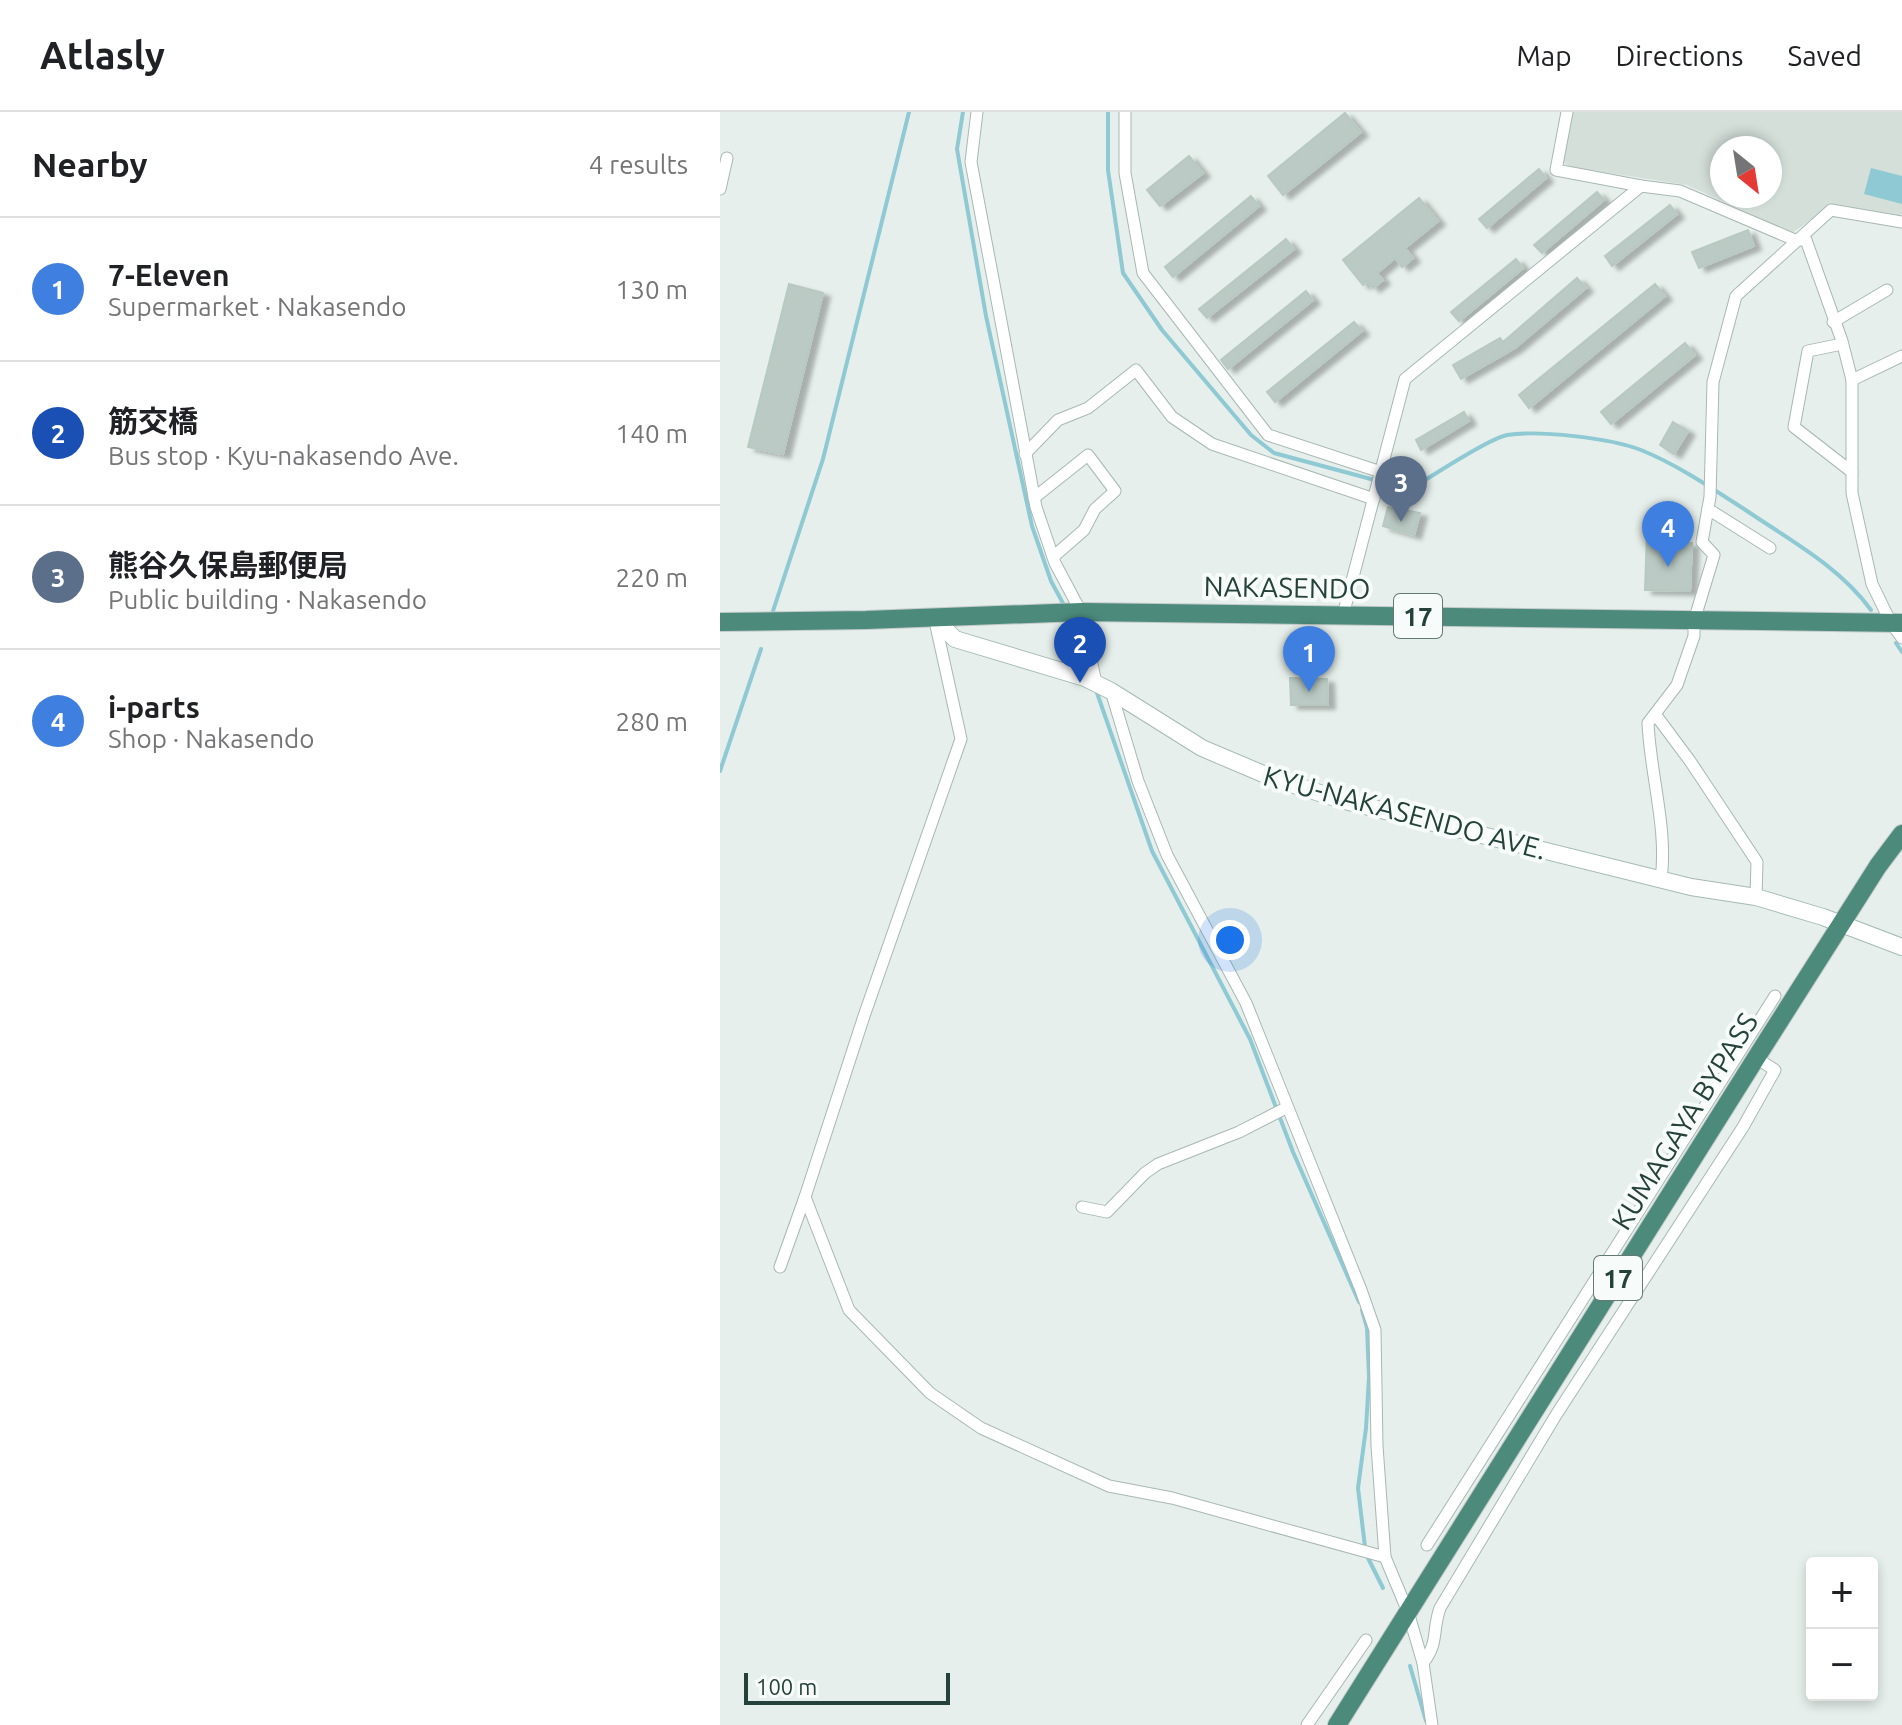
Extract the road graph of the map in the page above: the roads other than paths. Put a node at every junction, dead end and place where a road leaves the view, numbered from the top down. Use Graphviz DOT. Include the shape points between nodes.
graph roads {
  1 [pos="977,112"];
  2 [pos="1125,112"];
  3 [pos="1567,112"];
  4 [pos="727,158"];
  5 [pos="1641,186"];
  6 [pos="720,189"];
  7 [pos="1902,222"];
  8 [pos="1795,240"];
  9 [pos="1887,290"];
  10 [pos="1833,322"];
  11 [pos="1842,344"];
  12 [pos="1902,356"];
  13 [pos="1852,380"];
  14 [pos="1025,454"];
  15 [pos="1852,472"];
  16 [pos="1381,473"];
  17 [pos="1375,494"];
  18 [pos="1034,498"];
  19 [pos="1709,503"];
  20 [pos="1770,548"];
  21 [pos="1053,557"];
  22 [pos="1081,612"];
  23 [pos="1343,615"];
  24 [pos="934,618"];
  25 [pos="1694,621"];
  26 [pos="720,622"];
  27 [pos="1898,628"];
  28 [pos="1096,683"];
  29 [pos="1111,691"];
  30 [pos="1655,714"];
  31 [pos="1902,834"];
  32 [pos="1661,879"];
  33 [pos="1756,897"];
  34 [pos="1841,925"];
  35 [pos="1902,947"];
  36 [pos="1775,996"];
  37 [pos="1756,1058"];
  38 [pos="1286,1108"];
  39 [pos="1710,1116"];
  40 [pos="805,1197"];
  41 [pos="1082,1207"];
  42 [pos="780,1267"];
  43 [pos="1491,1445"];
  44 [pos="1508,1455"];
  45 [pos="1427,1545"];
  46 [pos="1385,1557"];
  47 [pos="1408,1612"];
  48 [pos="1366,1640"];
  49 [pos="1423,1663"];
  50 [pos="1321,1704"];
  51 [pos="1342,1723"];
  52 [pos="1307,1725"];
  53 [pos="1432,1725"];
  1 -- 14 [label="street" via="971,162"];
  2 -- 16 [label="street" via="1125,173 1143,273 1268,435"];
  3 -- 5 [label="street" via="1556,170"];
  4 -- 6 [label="street"];
  5 -- 8 [label="street" via="1680,191"];
  5 -- 16 [label="street" via="1405,379"];
  7 -- 8 [label="street" via="1831,210"];
  8 -- 10 [label="street" via="1806,240"];
  8 -- 19 [label="street" via="1736,296 1713,382"];
  9 -- 10 [label="street"];
  10 -- 11 [label="street"];
  11 -- 13 [label="street"];
  11 -- 15 [label="street" via="1808,351 1794,427"];
  12 -- 13 [label="street"];
  13 -- 15 [label="street"];
  14 -- 17 [label="street" via="1058,420 1088,408 1136,370 1172,417 1212,444"];
  14 -- 18 [label="street"];
  15 -- 27 [label="street" via="1872,584"];
  16 -- 17 [label="street"];
  17 -- 23 [label="street"];
  18 -- 21 [label="street"];
  18 -- 21 [label="street" via="1088,455 1115,491 1095,509 1084,530"];
  19 -- 20 [label="street"];
  19 -- 25 [label="street" via="1702,542 1714,555"];
  21 -- 22 [label="street"];
  22 -- 23 [label="highway, NAKASENDO / 17"];
  22 -- 24 [label="highway, NAKASENDO / 17"];
  22 -- 28 [label="street"];
  23 -- 25 [label="highway, NAKASENDO / 17"];
  24 -- 26 [label="highway, NAKASENDO / 17"];
  24 -- 28 [label="main road, KYU-NAKASENDO AVE." via="955,639"];
  24 -- 40 [label="street" via="961,739"];
  25 -- 27 [label="highway, NAKASENDO / 17"];
  25 -- 30 [label="street" via="1677,685"];
  28 -- 29 [label="main road, KYU-NAKASENDO AVE."];
  29 -- 32 [label="main road, KYU-NAKASENDO AVE." via="1202,748 1311,792"];
  29 -- 38 [label="street" via="1167,855 1246,1003"];
  30 -- 32 [label="street" via="1648,723"];
  30 -- 33 [label="street" via="1757,862"];
  31 -- 34 [label="highway, KUMAGAYA BYPASS / 17"];
  32 -- 33 [label="main road, KYU-NAKASENDO AVE."];
  33 -- 34 [label="main road, KYU-NAKASENDO AVE."];
  34 -- 35 [label="main road, KYU-NAKASENDO AVE."];
  34 -- 37 [label="highway, KUMAGAYA BYPASS / 17"];
  36 -- 39 [label="street"];
  37 -- 39 [label="highway, KUMAGAYA BYPASS / 17"];
  37 -- 49 [label="street" via="1775,1070 1440,1608 1433,1651"];
  38 -- 41 [label="street" via="1158,1164 1107,1212"];
  38 -- 46 [label="street" via="1375,1330"];
  39 -- 43 [label="street"];
  39 -- 44 [label="highway, KUMAGAYA BYPASS / 17"];
  40 -- 42 [label="street"];
  40 -- 46 [label="street" via="849,1310 930,1393 981,1428 1109,1486 1172,1498"];
  43 -- 44 [label="street"];
  43 -- 45 [label="street"];
  44 -- 47 [label="highway, KUMAGAYA BYPASS / 17"];
  46 -- 47 [label="street"];
  47 -- 49 [label="street"];
  47 -- 51 [label="highway, KUMAGAYA BYPASS / 17"];
  48 -- 50 [label="street"];
  49 -- 53 [label="street"];
  50 -- 51 [label="street"];
  50 -- 52 [label="street"];
}
